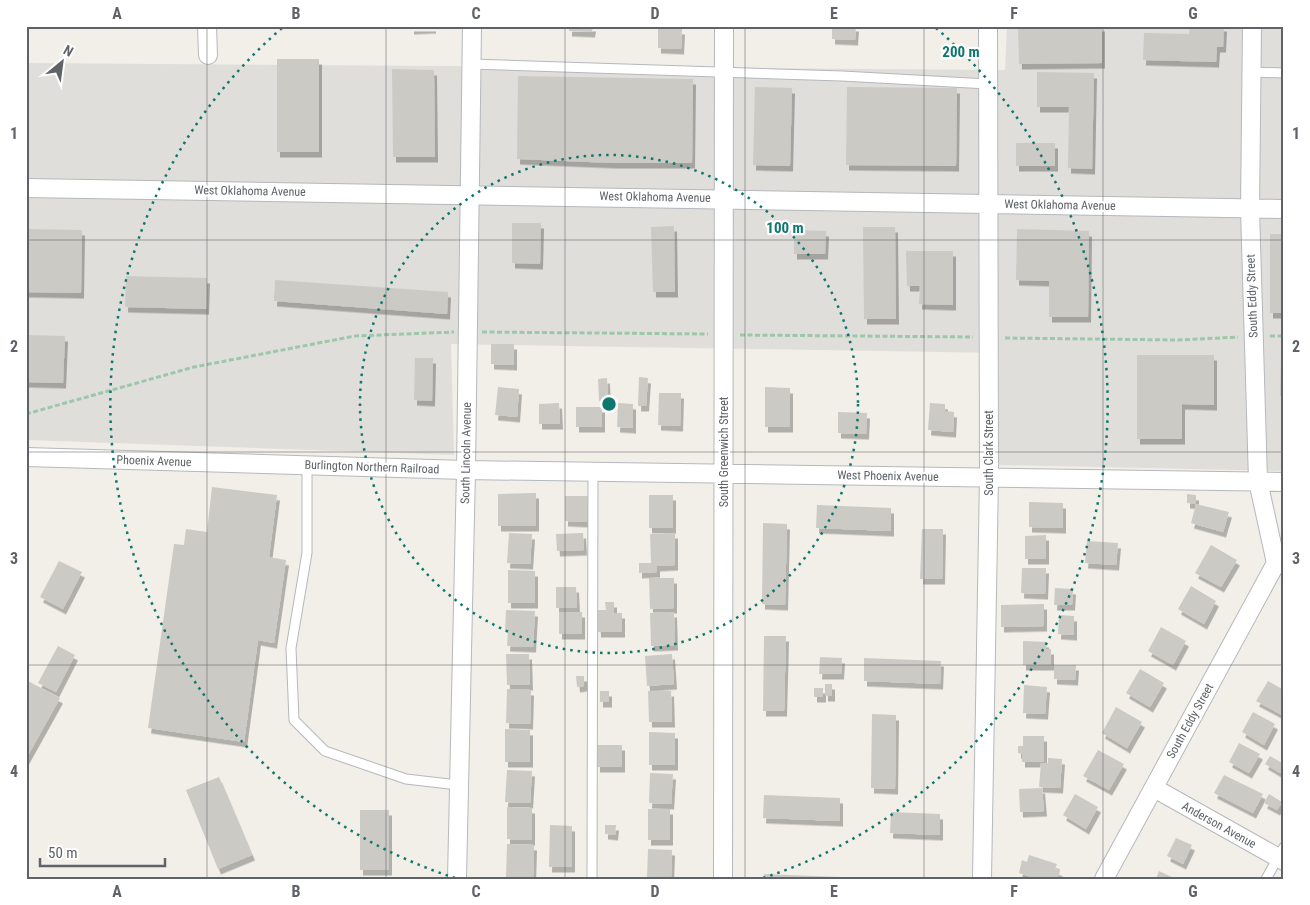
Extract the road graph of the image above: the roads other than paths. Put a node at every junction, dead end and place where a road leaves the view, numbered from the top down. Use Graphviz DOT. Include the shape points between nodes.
graph roads {
  1 [pos="207,26"];
  2 [pos="472,26"];
  3 [pos="724,26"];
  4 [pos="988,26"];
  5 [pos="1252,26"];
  6 [pos="208,55"];
  7 [pos="471,64"];
  8 [pos="724,72"];
  9 [pos="1251,72"];
  10 [pos="1284,73"];
  11 [pos="988,84"];
  12 [pos="26,188"];
  13 [pos="469,194"];
  14 [pos="724,198"];
  15 [pos="989,203"];
  16 [pos="1250,209"];
  17 [pos="1284,209"];
  18 [pos="26,457"];
  19 [pos="281,465"];
  20 [pos="307,466"];
  21 [pos="466,470"];
  22 [pos="493,470"];
  23 [pos="593,472"];
  24 [pos="724,474"];
  25 [pos="989,477"];
  26 [pos="1258,481"];
  27 [pos="1284,482"];
  28 [pos="1280,557"];
  29 [pos="458,784"];
  30 [pos="1154,788"];
  31 [pos="1282,855"];
  32 [pos="458,879"];
  33 [pos="592,879"];
  34 [pos="723,879"];
  35 [pos="982,879"];
  36 [pos="1104,879"];
  37 [pos="1266,879"];
  1 -- 6 [label="street"];
  2 -- 7 [label="street, South Lincoln Avenue"];
  3 -- 8 [label="street, South Greenwich Street"];
  4 -- 11 [label="street, South Clark Street"];
  5 -- 9 [label="street, South Eddy Street"];
  7 -- 8 [label="lane"];
  7 -- 13 [label="street, South Lincoln Avenue"];
  8 -- 11 [label="lane"];
  8 -- 14 [label="street, South Greenwich Street"];
  9 -- 10 [label="lane"];
  9 -- 16 [label="street, South Eddy Street"];
  11 -- 15 [label="street, South Clark Street"];
  12 -- 13 [label="street, West Oklahoma Avenue"];
  13 -- 14 [label="street, West Oklahoma Avenue"];
  13 -- 21 [label="street, South Lincoln Avenue"];
  14 -- 15 [label="street, West Oklahoma Avenue"];
  14 -- 24 [label="street, South Greenwich Street"];
  15 -- 16 [label="street, West Oklahoma Avenue"];
  15 -- 25 [label="street, South Clark Street"];
  16 -- 17 [label="street, West Oklahoma Avenue"];
  16 -- 26 [label="street, South Eddy Street"];
  18 -- 19 [label="street, Phoenix Avenue"];
  19 -- 20 [label="street, Burlington Northern Railroad"];
  20 -- 21 [label="street, Burlington Northern Railroad"];
  20 -- 29 [label="lane" via="307,553 291,648 294,720 325,751 406,779"];
  21 -- 22 [label="street, Burlington Northern Railroad"];
  21 -- 29 [label="street, South Lincoln Avenue"];
  22 -- 23 [label="street, West Phoenix Avenue"];
  23 -- 24 [label="street, West Phoenix Avenue"];
  23 -- 33 [label="lane"];
  24 -- 25 [label="street, West Phoenix Avenue"];
  24 -- 34 [label="street, South Greenwich Street"];
  25 -- 26 [label="street, West Phoenix Avenue"];
  25 -- 35 [label="street, South Clark Street"];
  26 -- 27 [label="street, West Phoenix Avenue"];
  26 -- 28 [label="street, South Eddy Street"];
  28 -- 30 [label="street, South Eddy Street"];
  29 -- 32 [label="street, South Lincoln Avenue"];
  30 -- 31 [label="street, Anderson Avenue"];
  30 -- 36 [label="street, South Eddy Street"];
  31 -- 37 [label="lane"];
}
